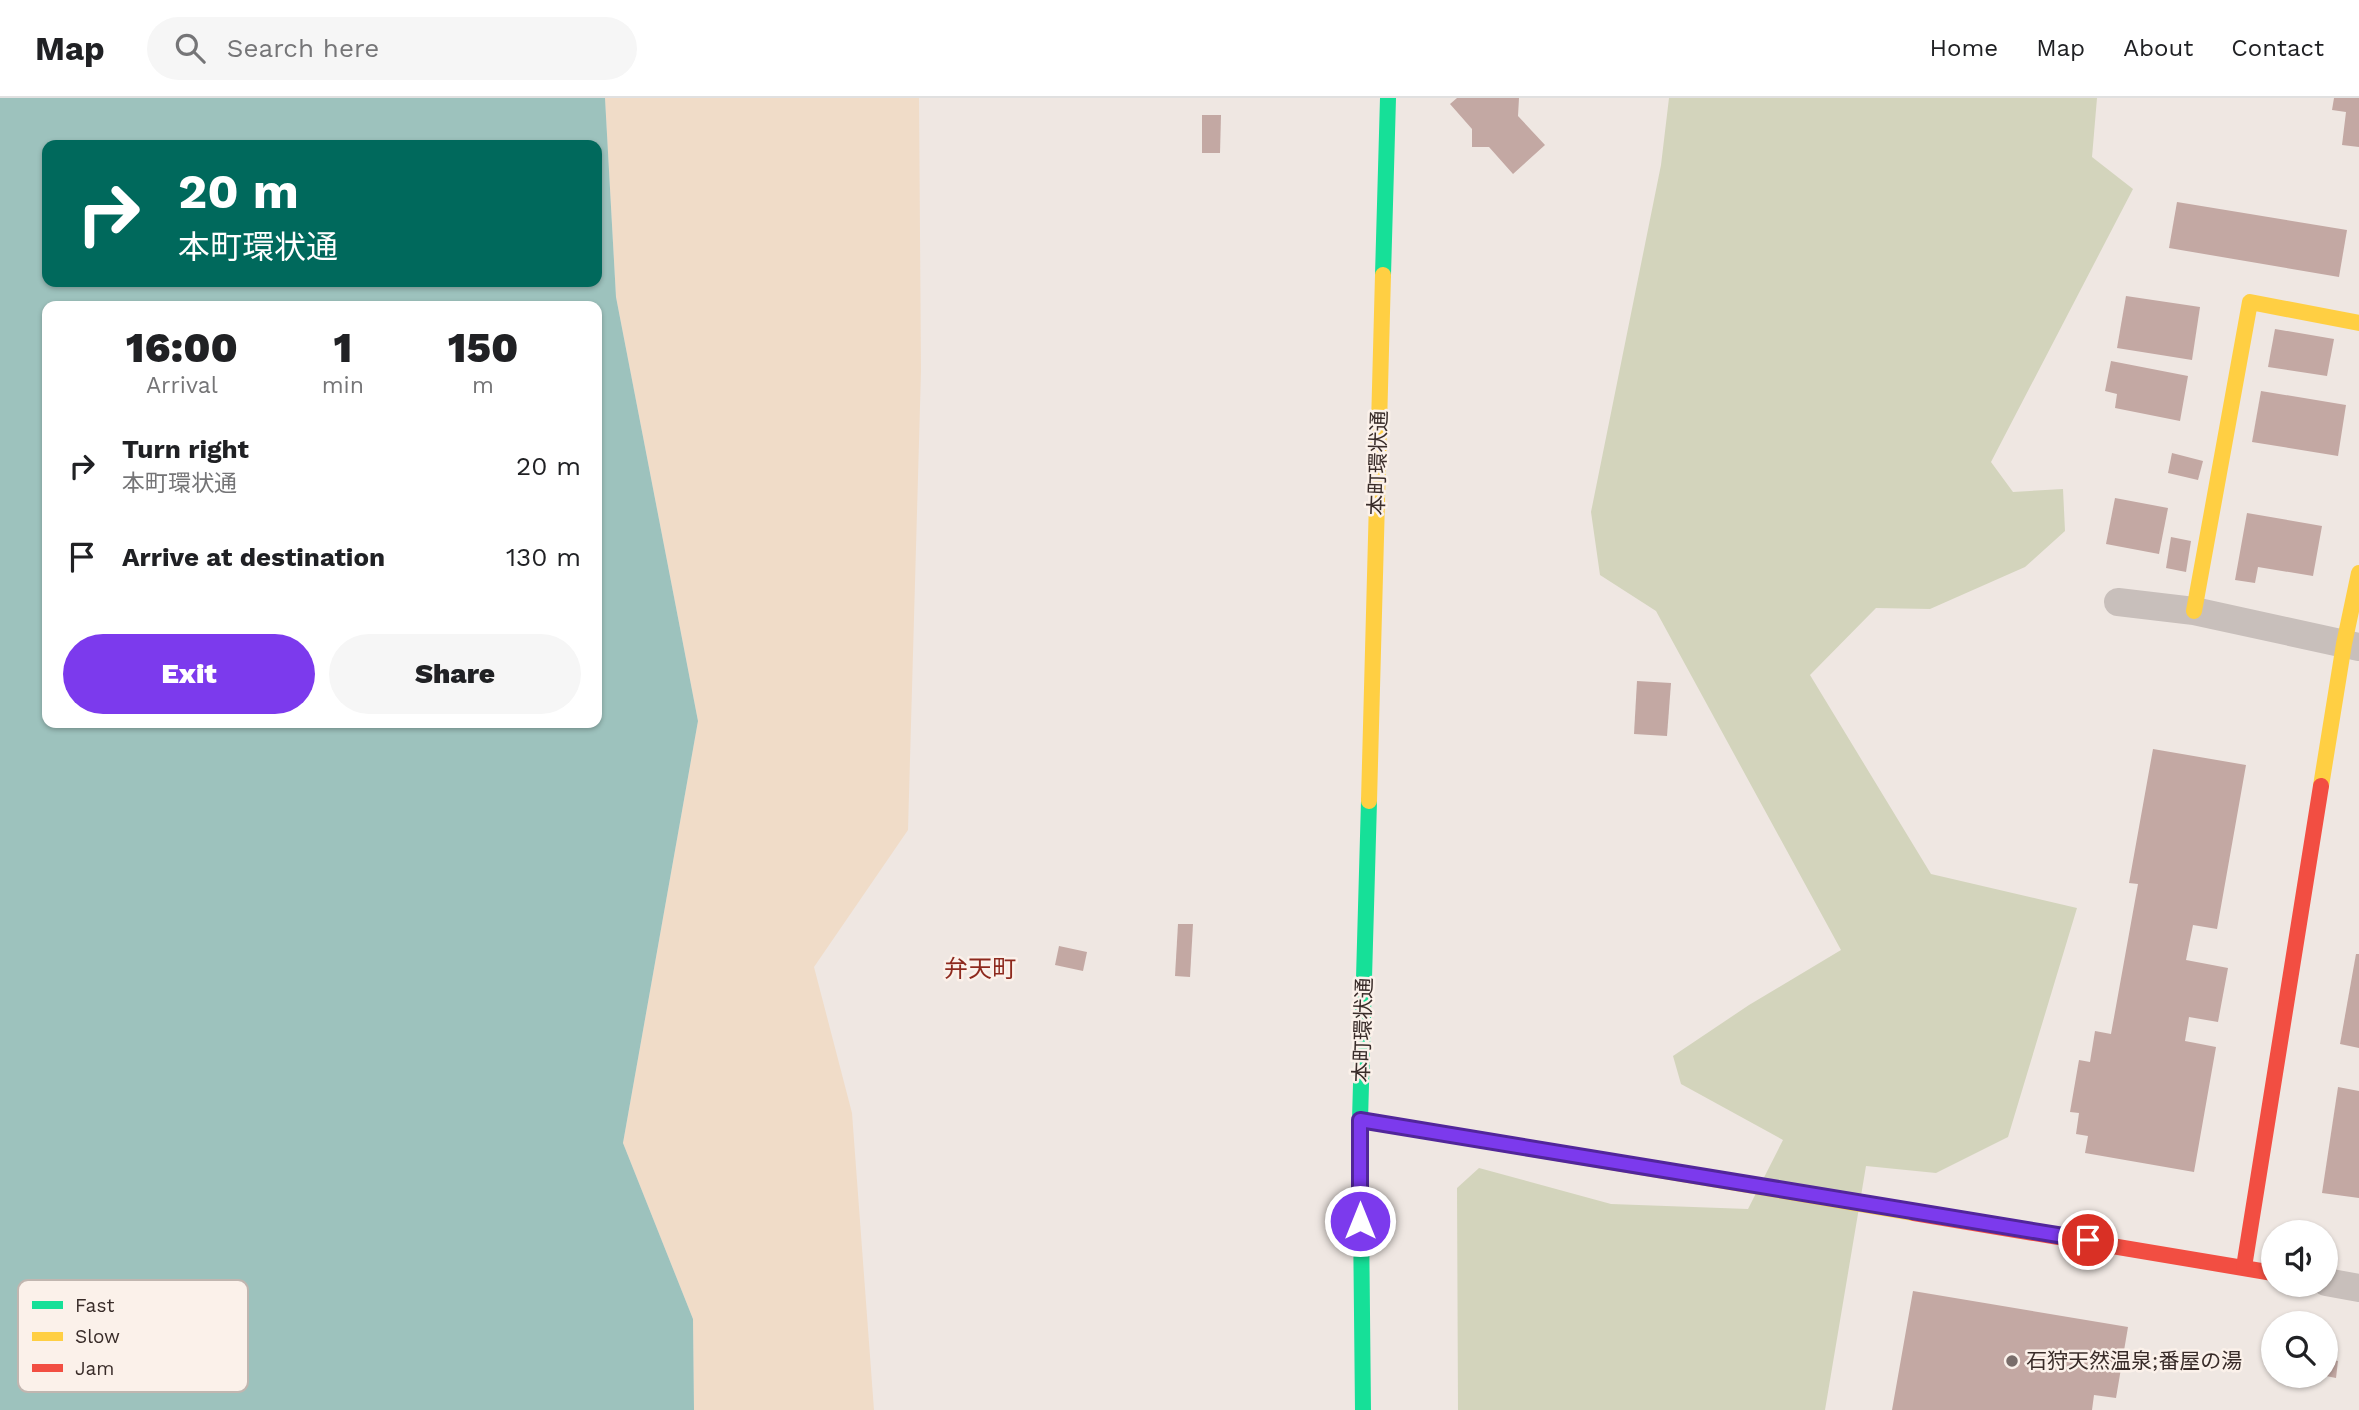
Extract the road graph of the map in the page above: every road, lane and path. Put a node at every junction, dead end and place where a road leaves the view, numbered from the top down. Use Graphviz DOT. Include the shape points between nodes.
graph roads {
  1 [pos="1388,98"];
  2 [pos="2359,323"];
  3 [pos="2359,573"];
  4 [pos="2118,602"];
  5 [pos="2194,611"];
  6 [pos="2352,645"];
  7 [pos="1360,1120"];
  8 [pos="2244,1267"];
  9 [pos="2261,1271"];
  10 [pos="2338,1284"];
  11 [pos="2359,1288"];
  12 [pos="1363,1410"];
  1 -- 7 [label="street, 本町環状通"];
  2 -- 5 [label="street" via="2250,302"];
  3 -- 6 [label="street"];
  4 -- 5 [label="street"];
  5 -- 6 [label="street"];
  6 -- 8 [label="street"];
  7 -- 8 [label="street"];
  7 -- 12 [label="street, 本町環状通"];
  8 -- 9 [label="street"];
  10 -- 11 [label="street"];
}
